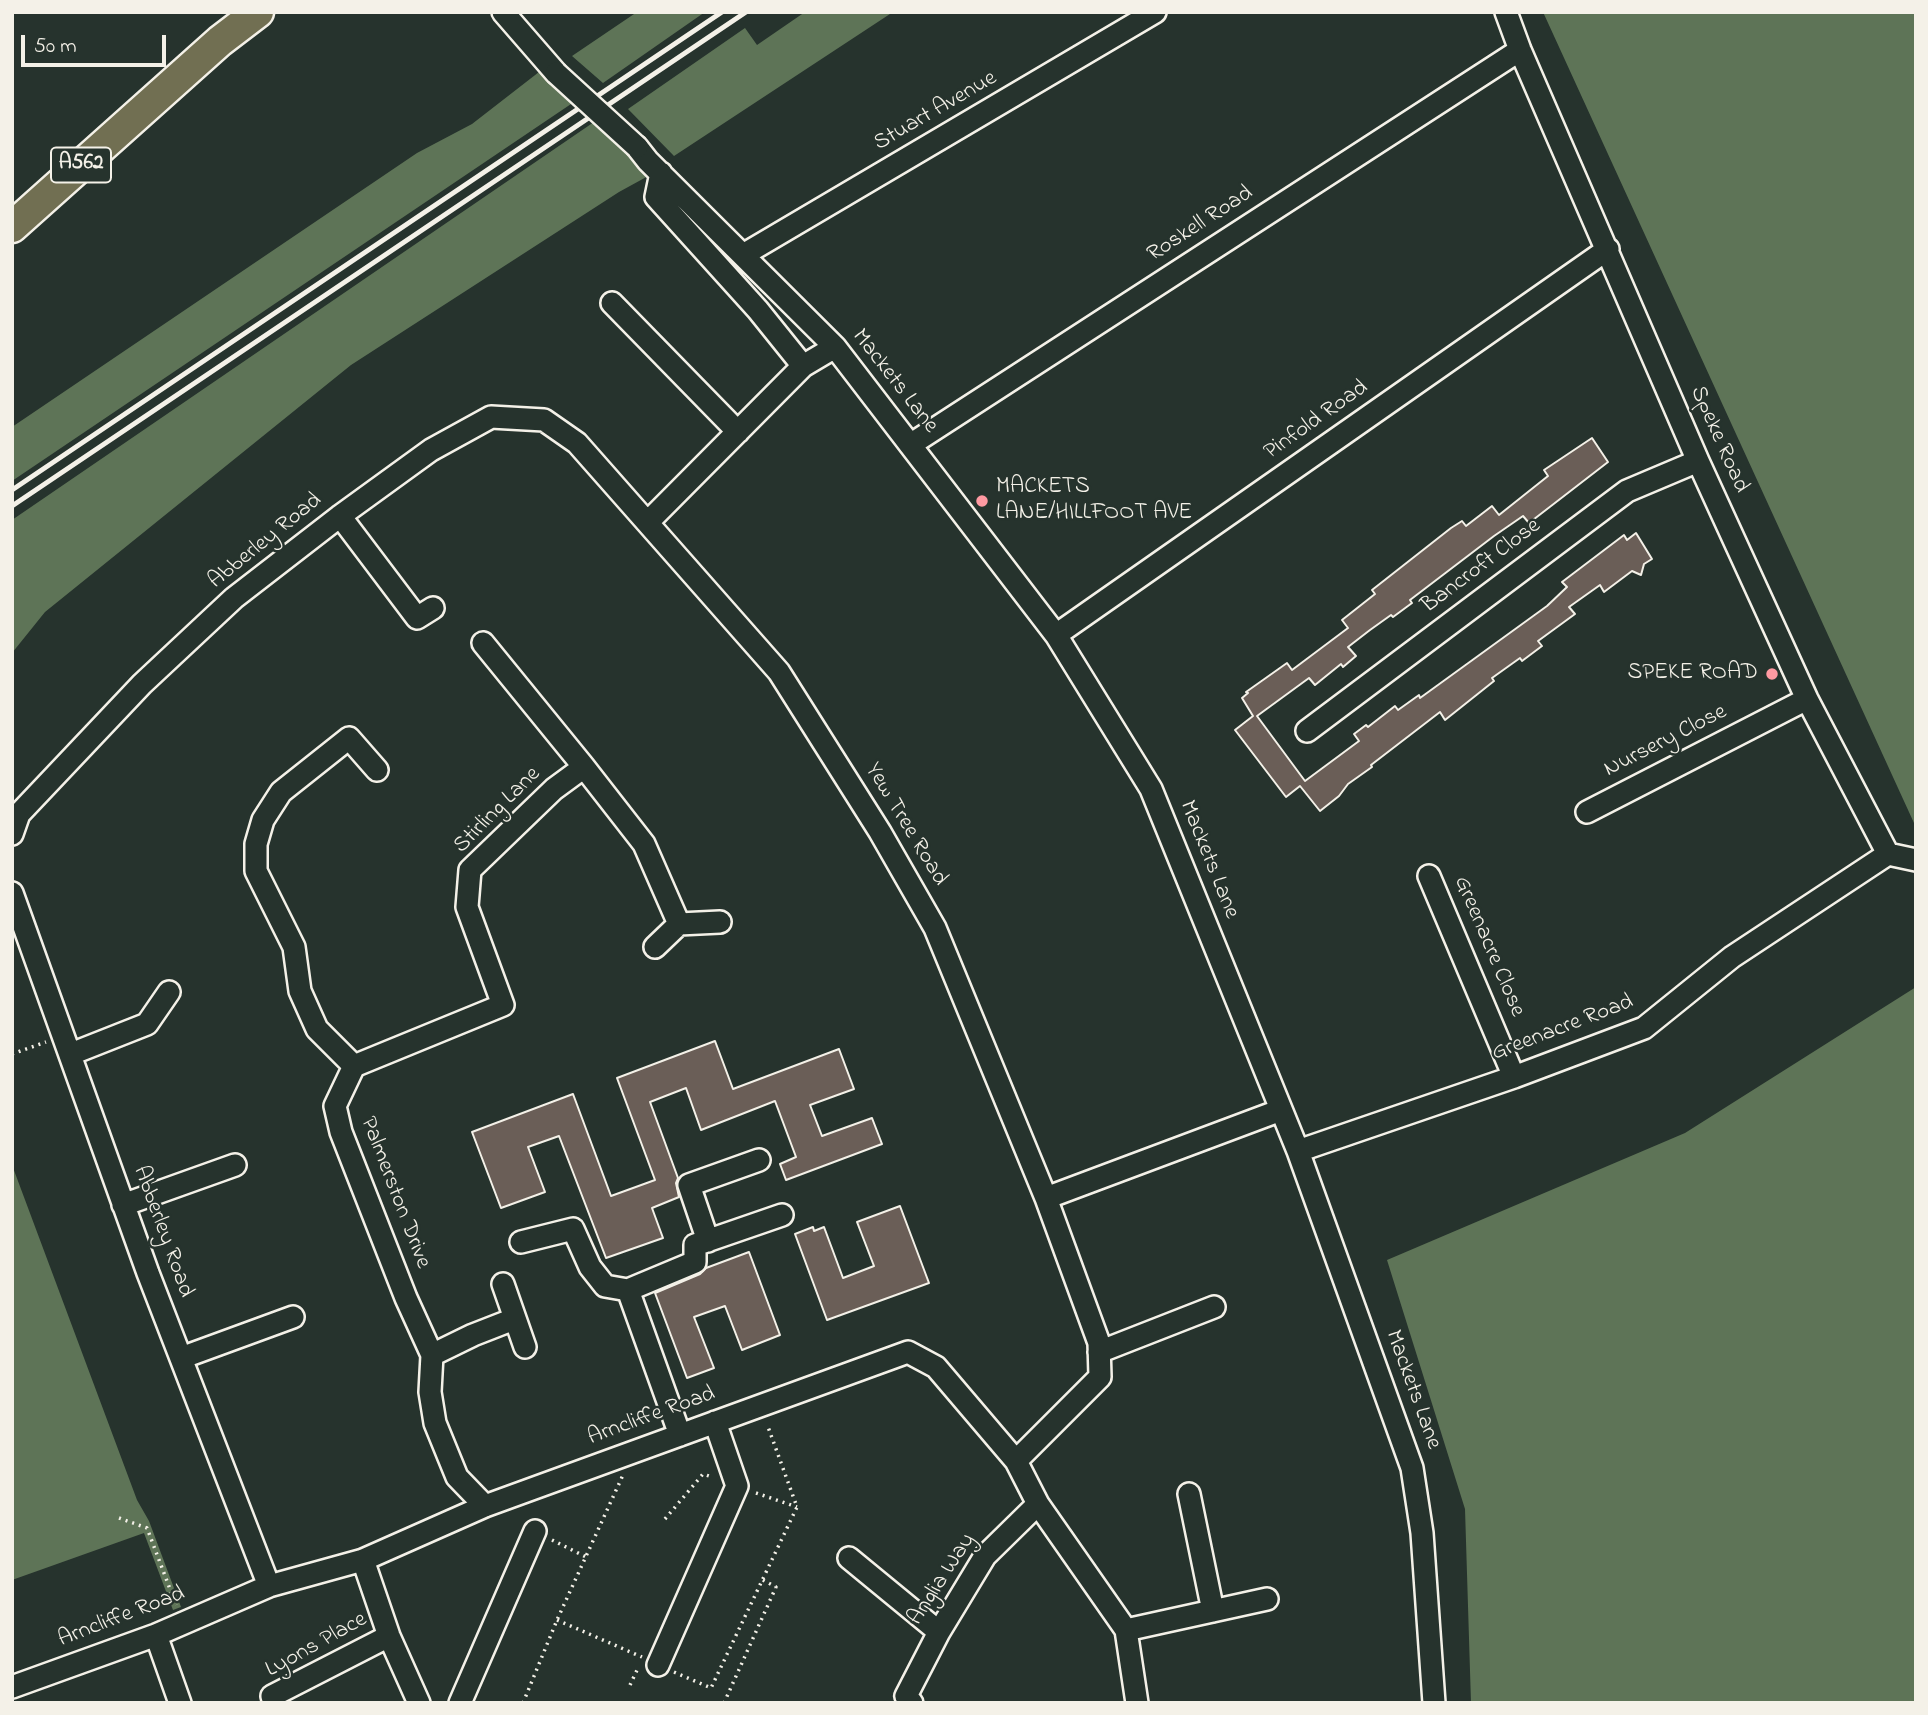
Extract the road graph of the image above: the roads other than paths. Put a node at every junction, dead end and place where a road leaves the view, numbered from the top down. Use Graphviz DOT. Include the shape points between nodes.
graph roads {
  1 [pos="247,12"];
  2 [pos="258,12"];
  3 [pos="503,12"];
  4 [pos="1155,12"];
  5 [pos="1506,12"];
  6 [pos="220,41"];
  7 [pos="1520,50"];
  8 [pos="661,173"];
  9 [pos="12,227"];
  10 [pos="1608,249"];
  11 [pos="743,255"];
  12 [pos="612,303"];
  13 [pos="835,347"];
  14 [pos="803,366"];
  15 [pos="738,432"];
  16 [pos="910,445"];
  17 [pos="1698,461"];
  18 [pos="601,472"];
  19 [pos="340,516"];
  20 [pos="648,522"];
  21 [pos="433,608"];
  22 [pos="1056,635"];
  23 [pos="482,643"];
  24 [pos="1807,699"];
  25 [pos="1307,732"];
  26 [pos="584,767"];
  27 [pos="377,770"];
  28 [pos="1587,813"];
  29 [pos="12,834"];
  30 [pos="1888,854"];
  31 [pos="1916,860"];
  32 [pos="1429,876"];
  33 [pos="12,893"];
  34 [pos="720,922"];
  35 [pos="679,924"];
  36 [pos="655,947"];
  37 [pos="169,992"];
  38 [pos="67,1045"];
  39 [pos="354,1066"];
  40 [pos="1514,1077"];
  41 [pos="1281,1110"];
  42 [pos="1298,1151"];
  43 [pos="759,1160"];
  44 [pos="235,1165"];
  45 [pos="1046,1198"];
  46 [pos="123,1205"];
  47 [pos="782,1215"];
  48 [pos="708,1241"];
  49 [pos="521,1242"];
  50 [pos="503,1284"];
  51 [pos="628,1290"];
  52 [pos="1214,1307"];
  53 [pos="293,1317"];
  54 [pos="514,1319"];
  55 [pos="525,1347"];
  56 [pos="1099,1352"];
  57 [pos="432,1355"];
  58 [pos="181,1358"];
  59 [pos="715,1422"];
  60 [pos="680,1435"];
  61 [pos="1016,1461"];
  62 [pos="1189,1494"];
  63 [pos="1038,1504"];
  64 [pos="485,1506"];
  65 [pos="535,1531"];
  66 [pos="849,1558"];
  67 [pos="363,1560"];
  68 [pos="269,1586"];
  69 [pos="1267,1599"];
  70 [pos="1213,1611"];
  71 [pos="1126,1630"];
  72 [pos="939,1632"];
  73 [pos="156,1635"];
  74 [pos="389,1636"];
  75 [pos="651,1661"];
  76 [pos="12,1687"];
  77 [pos="906,1700"];
  78 [pos="180,1703"];
  79 [pos="274,1703"];
  80 [pos="419,1703"];
  81 [pos="460,1703"];
  82 [pos="1137,1703"];
  83 [pos="1434,1703"];
  1 -- 6 [label="highway, A562"];
  2 -- 6 [label="highway, A562"];
  3 -- 8 [label="street, Mackets Lane, bridge" via="556,74"];
  4 -- 11 [label="street, Stuart Avenue"];
  5 -- 7 [label="street, Speke Road"];
  6 -- 9 [label="highway, A562"];
  7 -- 10 [label="street, Speke Road"];
  7 -- 16 [label="street, Roskell Road"];
  8 -- 11 [label="street, Mackets Lane"];
  8 -- 14 [label="street" via="656,197"];
  10 -- 17 [label="street, Speke Road"];
  10 -- 22 [label="street, Pinfold Road"];
  11 -- 13 [label="street, Mackets Lane"];
  12 -- 15 [label="street"];
  13 -- 14 [label="street"];
  13 -- 16 [label="street, Mackets Lane"];
  14 -- 15 [label="street"];
  15 -- 20 [label="street"];
  16 -- 22 [label="street, Mackets Lane"];
  17 -- 24 [label="street, Speke Road"];
  17 -- 25 [label="street, Bancroft Close" via="1628,491"];
  18 -- 19 [label="street, Abberley Road" via="577,443 544,420 491,417 431,450"];
  18 -- 20 [label="street, Yew Tree Road"];
  19 -- 21 [label="street" via="417,618"];
  19 -- 29 [label="street, Abberley Road" via="234,598 142,684 19,814"];
  20 -- 45 [label="street, Yew Tree Road" via="779,672 880,832 935,928"];
  22 -- 41 [label="street, Mackets Lane" via="1151,789"];
  23 -- 26 [label="street"];
  24 -- 28 [label="street, Nursery Close"];
  24 -- 30 [label="street, Speke Road"];
  26 -- 35 [label="street" via="644,844"];
  26 -- 39 [label="street, Stirling Lane" via="554,789 470,870 467,907 503,1005"];
  27 -- 39 [label="street" via="349,738 281,792 263,820 256,844 256,871 294,947 300,991 317,1029"];
  30 -- 31 [label="street"];
  30 -- 40 [label="street, Greenacre Road" via="1732,957 1644,1028"];
  32 -- 40 [label="street, Greenacre Close"];
  33 -- 38 [label="street, Abberley Road"];
  34 -- 35 [label="street"];
  35 -- 36 [label="street"];
  37 -- 38 [label="street" via="148,1024"];
  38 -- 46 [label="street, Abberley Road"];
  39 -- 57 [label="street, Palmerston Drive" via="335,1106 341,1132"];
  40 -- 42 [label="street, Greenacre Road"];
  41 -- 42 [label="street, Mackets Lane"];
  41 -- 45 [label="street"];
  42 -- 83 [label="street, Mackets Lane" via="1412,1468 1422,1532"];
  43 -- 48 [label="street" via="689,1185"];
  44 -- 46 [label="street"];
  45 -- 56 [label="street, Yew Tree Road"];
  46 -- 58 [label="street, Abberley Road"];
  47 -- 48 [label="street"];
  48 -- 51 [label="street" via="695,1245 695,1262"];
  49 -- 51 [label="street" via="573,1229 590,1267 605,1286"];
  50 -- 54 [label="street"];
  51 -- 60 [label="street"];
  52 -- 56 [label="street"];
  53 -- 58 [label="street"];
  54 -- 55 [label="street"];
  54 -- 57 [label="street"];
  56 -- 61 [label="street, Yew Tree Road" via="1100,1377"];
  57 -- 64 [label="street, Palmerston Drive" via="430,1392 435,1423 457,1477"];
  58 -- 68 [label="street, Abberley Road"];
  59 -- 60 [label="street, Arncliffe Road"];
  59 -- 61 [label="street, Arncliffe Road" via="908,1352 936,1367"];
  59 -- 75 [label="street" via="737,1486"];
  60 -- 64 [label="street, Arncliffe Road"];
  61 -- 63 [label="street, Arncliffe Road"];
  62 -- 70 [label="street"];
  63 -- 71 [label="street, Arncliffe Road"];
  63 -- 72 [label="street, Anglia Way" via="985,1556"];
  64 -- 67 [label="street, Arncliffe Road"];
  65 -- 81 [label="street"];
  66 -- 72 [label="street"];
  67 -- 68 [label="street, Arncliffe Road"];
  67 -- 74 [label="street"];
  68 -- 73 [label="street, Arncliffe Road"];
  69 -- 70 [label="street"];
  70 -- 71 [label="street"];
  71 -- 82 [label="street, Arncliffe Road"];
  72 -- 77 [label="street, Anglia Way"];
  73 -- 76 [label="street, Arncliffe Road"];
  73 -- 78 [label="street"];
  74 -- 79 [label="street, Lyons Place" via="272,1696"];
  74 -- 80 [label="street"];
}
